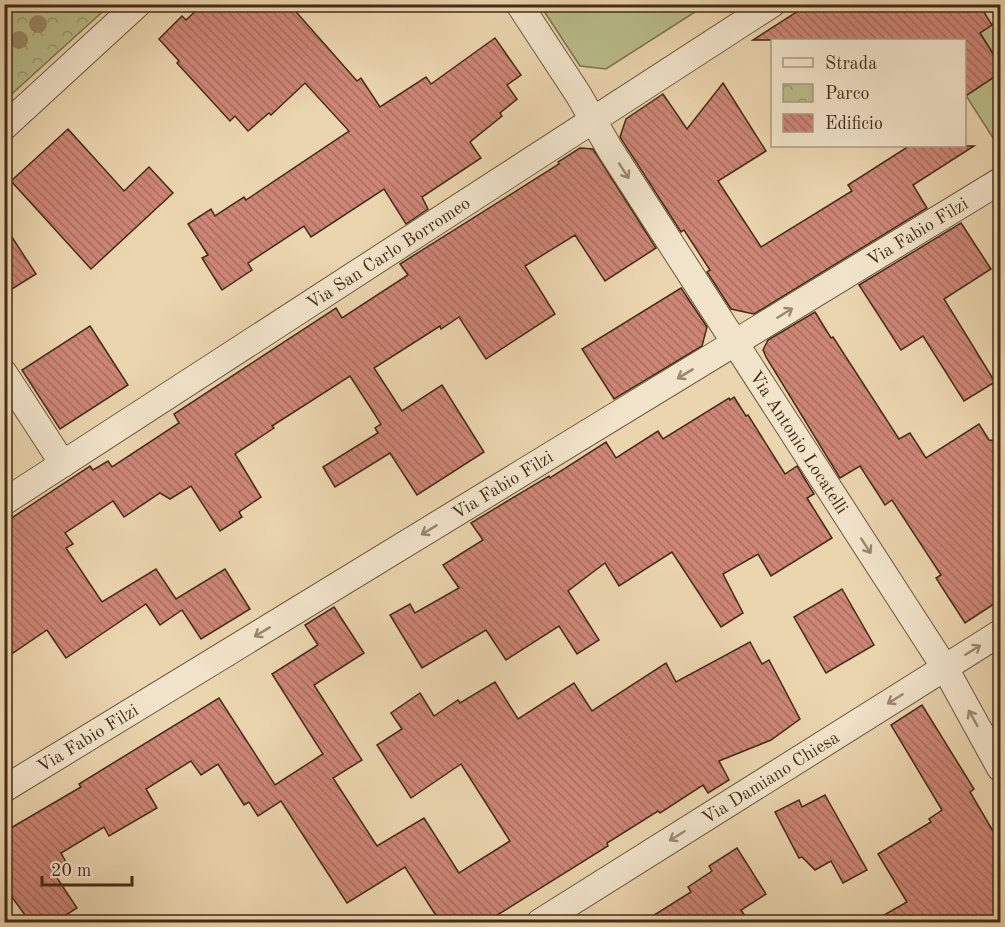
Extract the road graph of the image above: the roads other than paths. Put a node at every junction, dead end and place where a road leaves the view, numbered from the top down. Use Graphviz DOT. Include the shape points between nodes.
graph roads {
  1 [pos="138,4"];
  2 [pos="519,4"];
  3 [pos="772,4"];
  4 [pos="594,120"];
  5 [pos="4,127"];
  6 [pos="1000,181"];
  7 [pos="735,344"];
  8 [pos="4,373"];
  9 [pos="63,464"];
  10 [pos="4,502"];
  11 [pos="1000,633"];
  12 [pos="945,668"];
  13 [pos="1000,768"];
  14 [pos="4,789"];
  15 [pos="540,922"];
  1 -- 5 [label="street"];
  2 -- 4 [label="street, Via Antonio Locatelli"];
  3 -- 4 [label="street, Via San Carlo Borromeo"];
  4 -- 7 [label="street, Via Antonio Locatelli, one-way"];
  4 -- 9 [label="street, Via San Carlo Borromeo"];
  7 -- 6 [label="street, Via Fabio Filzi, one-way"];
  7 -- 12 [label="street, Via Antonio Locatelli, one-way"];
  7 -- 14 [label="street, Via Fabio Filzi, one-way"];
  8 -- 9 [label="street"];
  9 -- 10 [label="street, Via San Carlo Borromeo"];
  12 -- 11 [label="street, Via Damiano Chiesa, one-way"];
  13 -- 12 [label="street, Via Antonio Locatelli, one-way"];
  12 -- 15 [label="street, Via Damiano Chiesa, one-way"];
}
